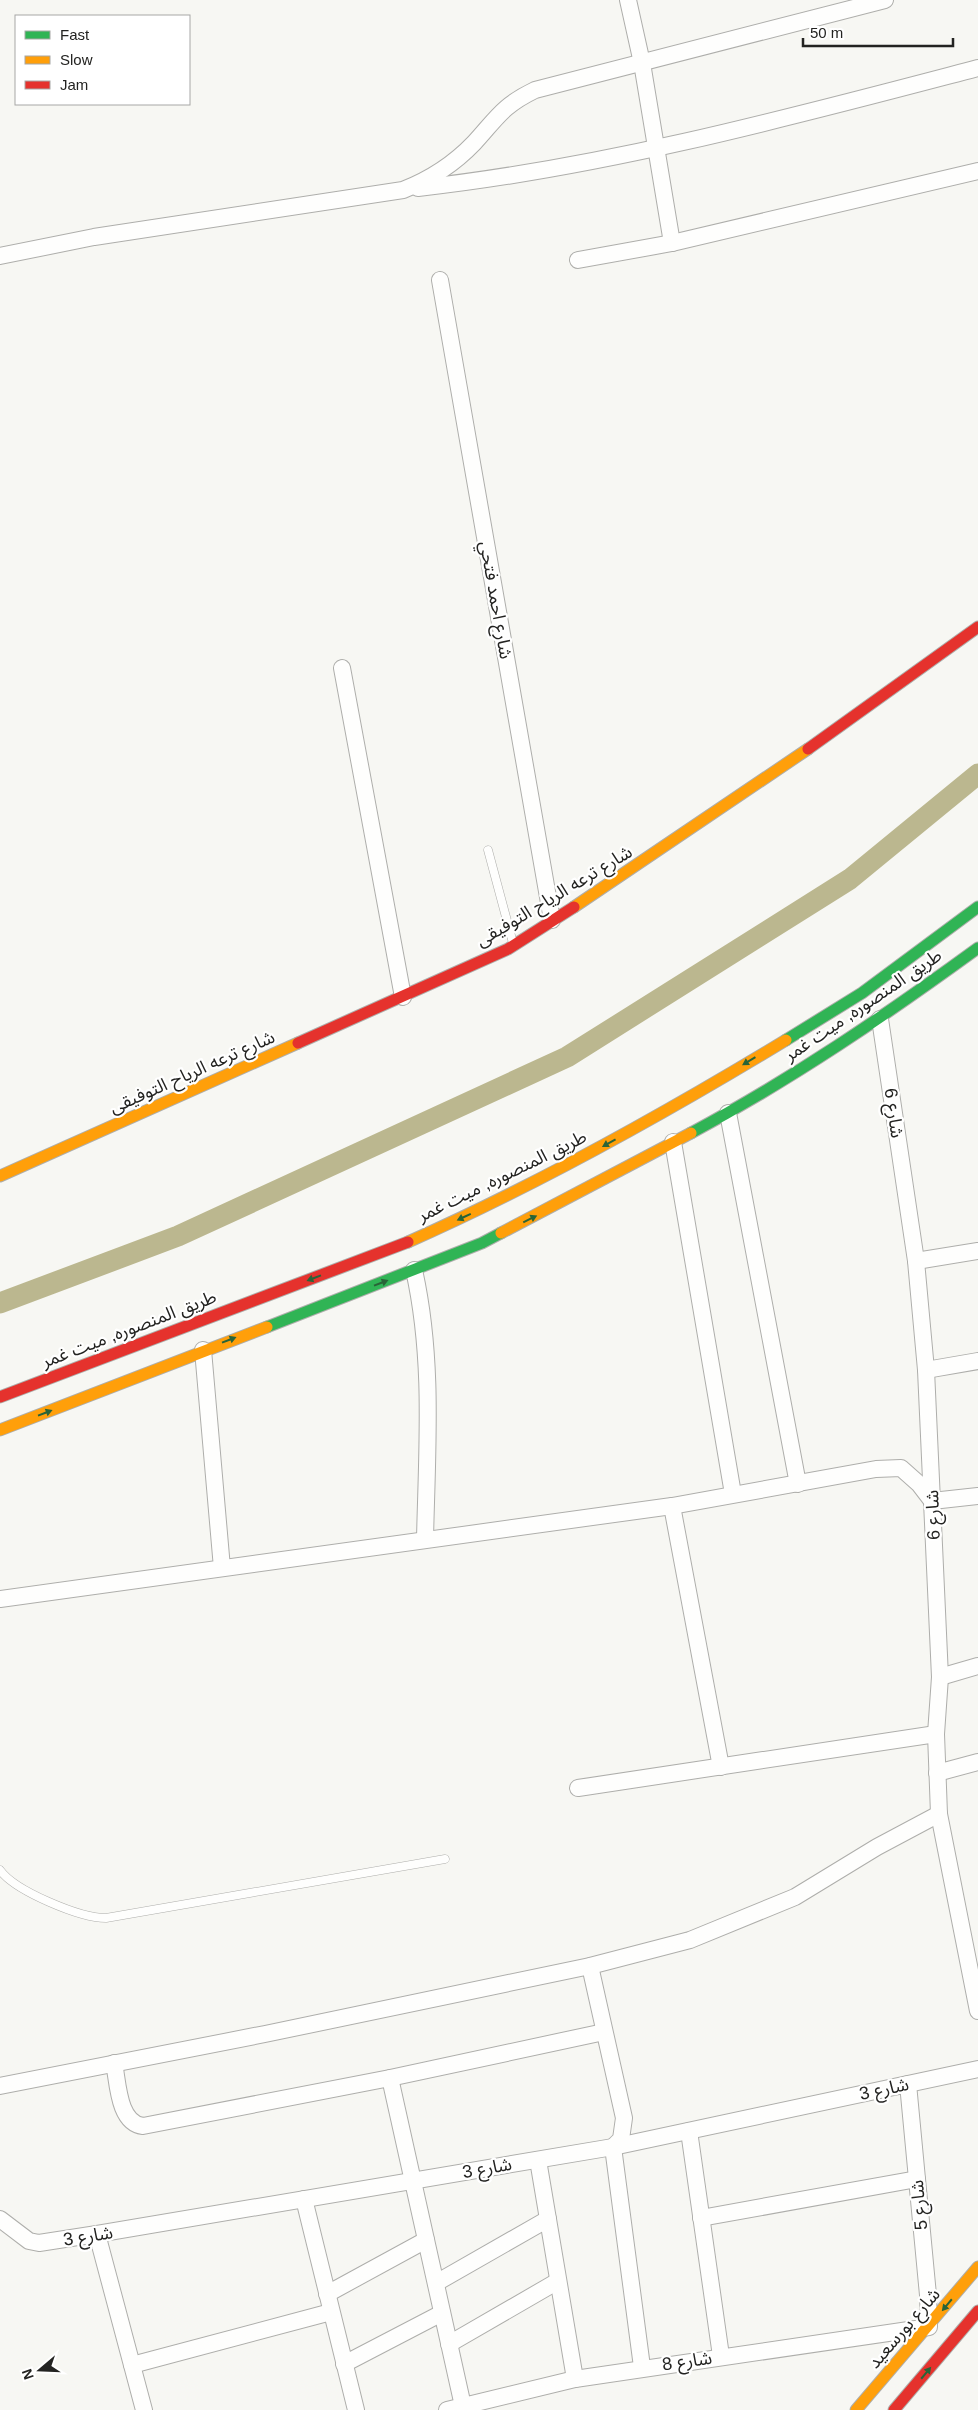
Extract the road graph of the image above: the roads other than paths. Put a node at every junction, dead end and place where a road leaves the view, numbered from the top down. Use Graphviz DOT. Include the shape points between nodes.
graph roads {
  1 [pos="628,0"];
  2 [pos="885,0"];
  3 [pos="642,62"];
  4 [pos="978,68"];
  5 [pos="656,148"];
  6 [pos="978,171"];
  7 [pos="403,190"];
  8 [pos="672,243"];
  9 [pos="0,256"];
  10 [pos="578,260"];
  11 [pos="440,280"];
  12 [pos="978,627"];
  13 [pos="342,668"];
  14 [pos="488,850"];
  15 [pos="978,907"];
  16 [pos="552,920"];
  17 [pos="514,945"];
  18 [pos="978,948"];
  19 [pos="862,993"];
  20 [pos="403,997"];
  21 [pos="880,1018"];
  22 [pos="728,1113"];
  23 [pos="674,1142"];
  24 [pos="0,1176"];
  25 [pos="978,1251"];
  26 [pos="916,1261"];
  27 [pos="414,1270"];
  28 [pos="203,1350"];
  29 [pos="978,1361"];
  30 [pos="926,1370"];
  31 [pos="0,1397"];
  32 [pos="0,1430"];
  33 [pos="798,1484"];
  34 [pos="733,1494"];
  35 [pos="978,1496"];
  36 [pos="932,1501"];
  37 [pos="672,1506"];
  38 [pos="425,1539"];
  39 [pos="222,1568"];
  40 [pos="0,1599"];
  41 [pos="978,1666"];
  42 [pos="940,1677"];
  43 [pos="936,1734"];
  44 [pos="978,1762"];
  45 [pos="721,1767"];
  46 [pos="937,1773"];
  47 [pos="578,1788"];
  48 [pos="939,1814"];
  49 [pos="445,1859"];
  50 [pos="0,1870"];
  51 [pos="590,1966"];
  52 [pos="978,2011"];
  53 [pos="604,2032"];
  54 [pos="114,2063"];
  55 [pos="978,2068"];
  56 [pos="390,2078"];
  57 [pos="908,2084"];
  58 [pos="0,2086"];
  59 [pos="689,2131"];
  60 [pos="613,2147"];
  61 [pos="538,2160"];
  62 [pos="917,2179"];
  63 [pos="413,2181"];
  64 [pos="304,2199"];
  65 [pos="548,2218"];
  66 [pos="701,2218"];
  67 [pos="0,2220"];
  68 [pos="97,2234"];
  69 [pos="426,2240"];
  70 [pos="978,2267"];
  71 [pos="558,2281"];
  72 [pos="436,2283"];
  73 [pos="327,2294"];
  74 [pos="978,2311"];
  75 [pos="331,2312"];
  76 [pos="442,2313"];
  77 [pos="928,2327"];
  78 [pos="449,2344"];
  79 [pos="721,2356"];
  80 [pos="132,2364"];
  81 [pos="344,2364"];
  82 [pos="642,2367"];
  83 [pos="574,2379"];
  84 [pos="455,2408"];
  85 [pos="144,2410"];
  86 [pos="356,2410"];
  87 [pos="856,2410"];
  88 [pos="894,2410"];
  1 -- 3 [label="street"];
  2 -- 3 [label="street"];
  3 -- 5 [label="street"];
  3 -- 7 [label="street" via="535,90 516,99 502,109 449,165 429,180"];
  4 -- 5 [label="street"];
  5 -- 7 [label="street" via="496,178"];
  5 -- 8 [label="street"];
  6 -- 8 [label="street"];
  7 -- 9 [label="street" via="94,237"];
  8 -- 10 [label="street"];
  11 -- 16 [label="street, شارع احمد فتحي"];
  12 -- 16 [label="main road, شارع ترعه الرياح التوفيقى" via="764,781"];
  13 -- 20 [label="street"];
  14 -- 17 [label="lane"];
  15 -- 19 [label="main road, طريق المنصوره, ميت غمر"];
  16 -- 17 [label="main road, شارع ترعه الرياح التوفيقى"];
  17 -- 20 [label="main road, شارع ترعه الرياح التوفيقى"];
  18 -- 21 [label="main road, طريق المنصوره, ميت غمر"];
  19 -- 21 [label="main road"];
  19 -- 31 [label="main road, طريق المنصوره, ميت غمر, one-way" via="682,1103 467,1216 356,1262"];
  20 -- 24 [label="main road, شارع ترعه الرياح التوفيقى"];
  21 -- 22 [label="main road, طريق المنصوره, ميت غمر"];
  21 -- 26 [label="street, شارع 6"];
  22 -- 23 [label="main road, طريق المنصوره, ميت غمر"];
  22 -- 33 [label="street"];
  27 -- 23 [label="main road, طريق المنصوره, ميت غمر, one-way" via="482,1243"];
  23 -- 34 [label="street"];
  25 -- 26 [label="street"];
  26 -- 30 [label="street, شارع 6"];
  28 -- 27 [label="main road, طريق المنصوره, ميت غمر, one-way"];
  27 -- 38 [label="street" via="424,1312 428,1372"];
  32 -- 28 [label="main road, طريق المنصوره, ميت غمر, one-way"];
  28 -- 39 [label="street"];
  29 -- 30 [label="street"];
  30 -- 36 [label="street, شارع 6"];
  33 -- 34 [label="street"];
  33 -- 36 [label="street" via="876,1469 901,1468"];
  34 -- 37 [label="street"];
  35 -- 36 [label="street"];
  36 -- 42 [label="street, شارع 6"];
  37 -- 38 [label="street"];
  37 -- 45 [label="street"];
  38 -- 39 [label="street"];
  39 -- 40 [label="street"];
  41 -- 42 [label="street"];
  42 -- 43 [label="street, شارع 6"];
  43 -- 45 [label="street"];
  43 -- 46 [label="street, شارع 6"];
  44 -- 46 [label="street"];
  45 -- 47 [label="street"];
  46 -- 48 [label="street, شارع 6"];
  48 -- 51 [label="street" via="795,1897 690,1940"];
  48 -- 52 [label="street, شارع 6"];
  49 -- 50 [label="lane" via="106,1918 77,1914 16,1885"];
  51 -- 53 [label="street"];
  51 -- 54 [label="street"];
  53 -- 56 [label="street"];
  53 -- 60 [label="street" via="624,2118 621,2139"];
  54 -- 56 [label="street" via="125,2115 132,2124 142,2126"];
  54 -- 58 [label="street"];
  55 -- 57 [label="street, شارع 3"];
  56 -- 63 [label="street"];
  57 -- 59 [label="street, شارع 3"];
  57 -- 62 [label="street, شارع 5"];
  59 -- 60 [label="street, شارع 3"];
  59 -- 66 [label="street"];
  60 -- 61 [label="street, شارع 3"];
  60 -- 82 [label="street"];
  61 -- 63 [label="street, شارع 3"];
  61 -- 65 [label="street"];
  62 -- 66 [label="street"];
  62 -- 77 [label="street, شارع 5"];
  63 -- 64 [label="street, شارع 3"];
  63 -- 69 [label="street"];
  64 -- 68 [label="street, شارع 3"];
  64 -- 73 [label="street"];
  65 -- 71 [label="street"];
  65 -- 72 [label="street"];
  66 -- 79 [label="street"];
  67 -- 68 [label="street, شارع 3" via="29,2241 39,2243"];
  68 -- 80 [label="street"];
  69 -- 72 [label="street"];
  69 -- 73 [label="street"];
  70 -- 77 [label="main road, شارع بورسعيد, one-way"];
  71 -- 78 [label="street"];
  71 -- 83 [label="street"];
  72 -- 76 [label="street"];
  73 -- 75 [label="street"];
  88 -- 74 [label="main road, one-way"];
  75 -- 80 [label="street"];
  75 -- 81 [label="street"];
  76 -- 78 [label="street"];
  76 -- 81 [label="street"];
  77 -- 79 [label="street, شارع 8"];
  77 -- 87 [label="main road, شارع بورسعيد"];
  78 -- 84 [label="street"];
  79 -- 82 [label="street, شارع 8"];
  80 -- 85 [label="street"];
  81 -- 86 [label="street"];
  82 -- 83 [label="street, شارع 8"];
  83 -- 84 [label="street, شارع 8"];
}
